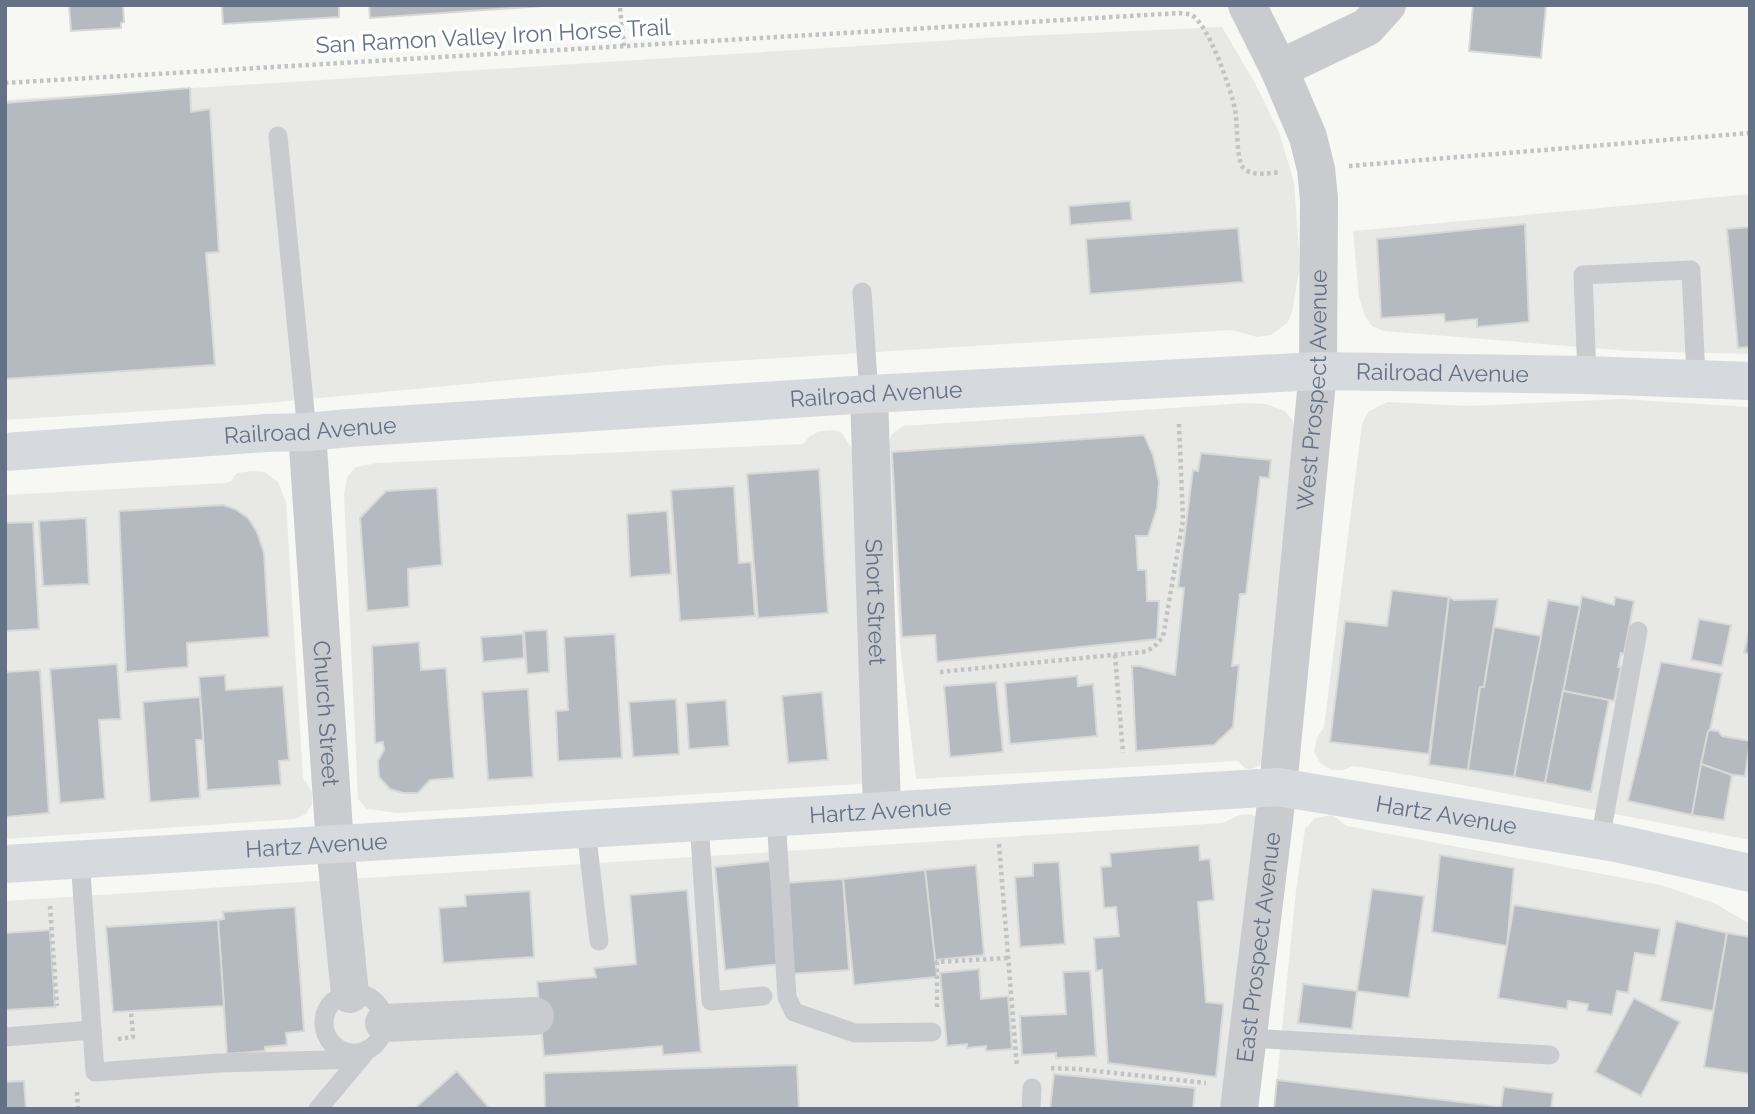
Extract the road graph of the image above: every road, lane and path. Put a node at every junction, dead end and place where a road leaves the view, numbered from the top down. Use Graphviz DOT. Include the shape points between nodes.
graph roads {
  1 [pos="1247,5"];
  2 [pos="1387,5"];
  3 [pos="620,8"];
  4 [pos="624,46"];
  5 [pos="1279,69"];
  6 [pos="5,83"];
  7 [pos="1750,133"];
  8 [pos="278,136"];
  9 [pos="1350,166"];
  10 [pos="1287,171"];
  11 [pos="862,292"];
  12 [pos="1318,371"];
  13 [pos="1587,375"];
  14 [pos="1696,378"];
  15 [pos="1750,381"];
  16 [pos="869,394"];
  17 [pos="1180,424"];
  18 [pos="307,432"];
  19 [pos="5,452"];
  20 [pos="1638,631"];
  21 [pos="1115,655"];
  22 [pos="940,672"];
  23 [pos="1123,753"];
  24 [pos="1278,788"];
  25 [pos="882,810"];
  26 [pos="776,816"];
  27 [pos="699,822"];
  28 [pos="586,829"];
  29 [pos="1600,840"];
  30 [pos="999,844"];
  31 [pos="335,845"];
  32 [pos="80,859"];
  33 [pos="5,864"];
  34 [pos="1750,873"];
  35 [pos="599,941"];
  36 [pos="1008,958"];
  37 [pos="349,993"];
  38 [pos="763,996"];
  39 [pos="535,1016"];
  40 [pos="92,1030"];
  41 [pos="932,1032"];
  42 [pos="5,1037"];
  43 [pos="1248,1038"];
  44 [pos="370,1044"];
  45 [pos="1550,1055"];
  46 [pos="1046,1068"];
  47 [pos="1032,1088"];
  48 [pos="1241,1098"];
  49 [pos="318,1109"];
  50 [pos="1031,1109"];
  1 -- 5 [label="street, West Prospect Avenue"];
  2 -- 5 [label="street" via="1367,27"];
  3 -- 4 [label="path"];
  4 -- 6 [label="path, San Ramon Valley Iron Horse Trail"];
  4 -- 10 [label="path, San Ramon Valley Iron Horse Trail" via="1191,15 1208,38 1230,90 1241,165 1251,173"];
  5 -- 12 [label="street, West Prospect Avenue" via="1316,169"];
  7 -- 9 [label="path"];
  8 -- 18 [label="lane"];
  11 -- 16 [label="lane"];
  12 -- 13 [label="street, Railroad Avenue"];
  12 -- 16 [label="street, Railroad Avenue"];
  12 -- 24 [label="street, West Prospect Avenue"];
  13 -- 14 [label="street, Railroad Avenue"];
  13 -- 14 [label="lane" via="1583,275 1691,270"];
  14 -- 15 [label="street, Railroad Avenue"];
  16 -- 18 [label="street, Railroad Avenue"];
  16 -- 25 [label="street, Short Street"];
  17 -- 21 [label="path" via="1183,520 1163,637 1143,652"];
  18 -- 19 [label="street, Railroad Avenue"];
  18 -- 31 [label="street, Church Street"];
  20 -- 29 [label="lane"];
  21 -- 22 [label="path"];
  21 -- 23 [label="path"];
  24 -- 25 [label="street, Hartz Avenue"];
  24 -- 29 [label="street, Hartz Avenue"];
  24 -- 43 [label="street, East Prospect Avenue"];
  25 -- 26 [label="street, Hartz Avenue"];
  26 -- 27 [label="street, Hartz Avenue"];
  26 -- 41 [label="lane" via="787,997 794,1012 855,1033"];
  27 -- 28 [label="street, Hartz Avenue"];
  27 -- 38 [label="lane" via="711,1001"];
  28 -- 31 [label="street, Hartz Avenue"];
  28 -- 35 [label="lane"];
  29 -- 34 [label="street, Hartz Avenue"];
  30 -- 36 [label="path"];
  31 -- 32 [label="street, Hartz Avenue"];
  31 -- 37 [label="street, Church Street"];
  32 -- 33 [label="street, Hartz Avenue"];
  32 -- 40 [label="lane"];
  36 -- 41 [label="path" via="937,962 938,1001"];
  36 -- 46 [label="path" via="1016,1067"];
  37 -- 44 [label="lane" via="377,1004"];
  37 -- 44 [label="lane" via="326,1012 325,1032 346,1052"];
  39 -- 44 [label="street"];
  40 -- 42 [label="lane"];
  40 -- 44 [label="lane" via="95,1072 219,1063"];
  43 -- 45 [label="lane"];
  43 -- 48 [label="street, East Prospect Avenue"];
  44 -- 49 [label="lane"];
  46 -- 47 [label="path"];
  46 -- 48 [label="path" via="1078,1069"];
  47 -- 50 [label="lane"];
}
